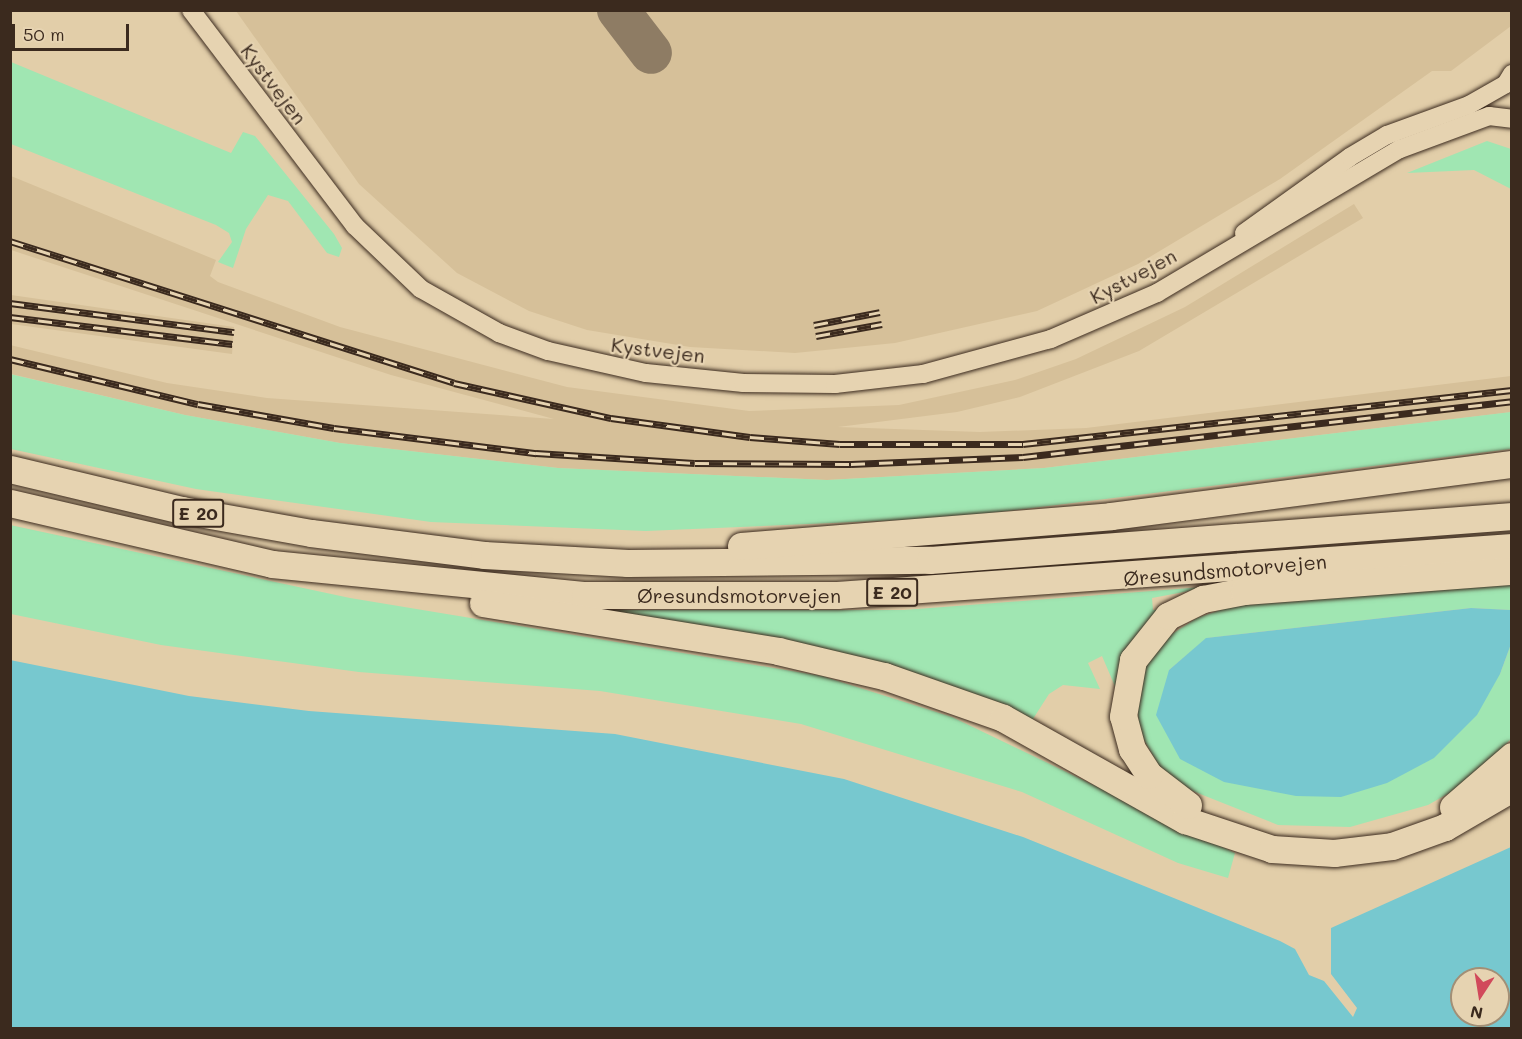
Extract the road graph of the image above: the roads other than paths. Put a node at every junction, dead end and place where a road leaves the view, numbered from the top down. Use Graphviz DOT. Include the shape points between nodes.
graph roads {
  1 [pos="191,10"];
  2 [pos="1512,74"];
  3 [pos="1512,119"];
  4 [pos="1237,241"];
  5 [pos="1512,464"];
  6 [pos="10,469"];
  7 [pos="10,503"];
  8 [pos="1512,516"];
  9 [pos="388,543"];
  10 [pos="1512,547"];
  11 [pos="272,564"];
  12 [pos="1512,571"];
  13 [pos="1512,756"];
  14 [pos="1512,788"];
  1 -- 4 [label="street, Kystvejen" via="317,178 387,260 422,289 499,333 595,364 743,383 835,384 923,374 995,356 1105,318"];
  2 -- 4 [label="street, Kystvejen" via="1506,84 1469,105 1387,135 1350,157 1254,222"];
  3 -- 4 [label="street, Kystvejen" via="1489,116 1400,149"];
  5 -- 9 [label="highway" via="1111,516 777,546"];
  6 -- 9 [label="highway, Øresundsmotorvejen / E 20" via="182,510"];
  7 -- 11 [label="highway, Øresundsmotorvejen / E 20"];
  8 -- 9 [label="highway, Øresundsmotorvejen / E 20" via="930,560 783,565 604,562"];
  10 -- 11 [label="highway, Øresundsmotorvejen / E 20" via="1100,580 718,598 503,589"];
  11 -- 14 [label="highway" via="778,651 884,676 1003,718 1185,819 1272,849 1334,854 1392,846 1456,822"];
  12 -- 13 [label="highway" via="1273,588 1203,600 1168,616 1144,640 1128,673 1123,705 1132,749 1159,785 1216,818 1277,836 1341,839 1416,823 1465,799"];
}
